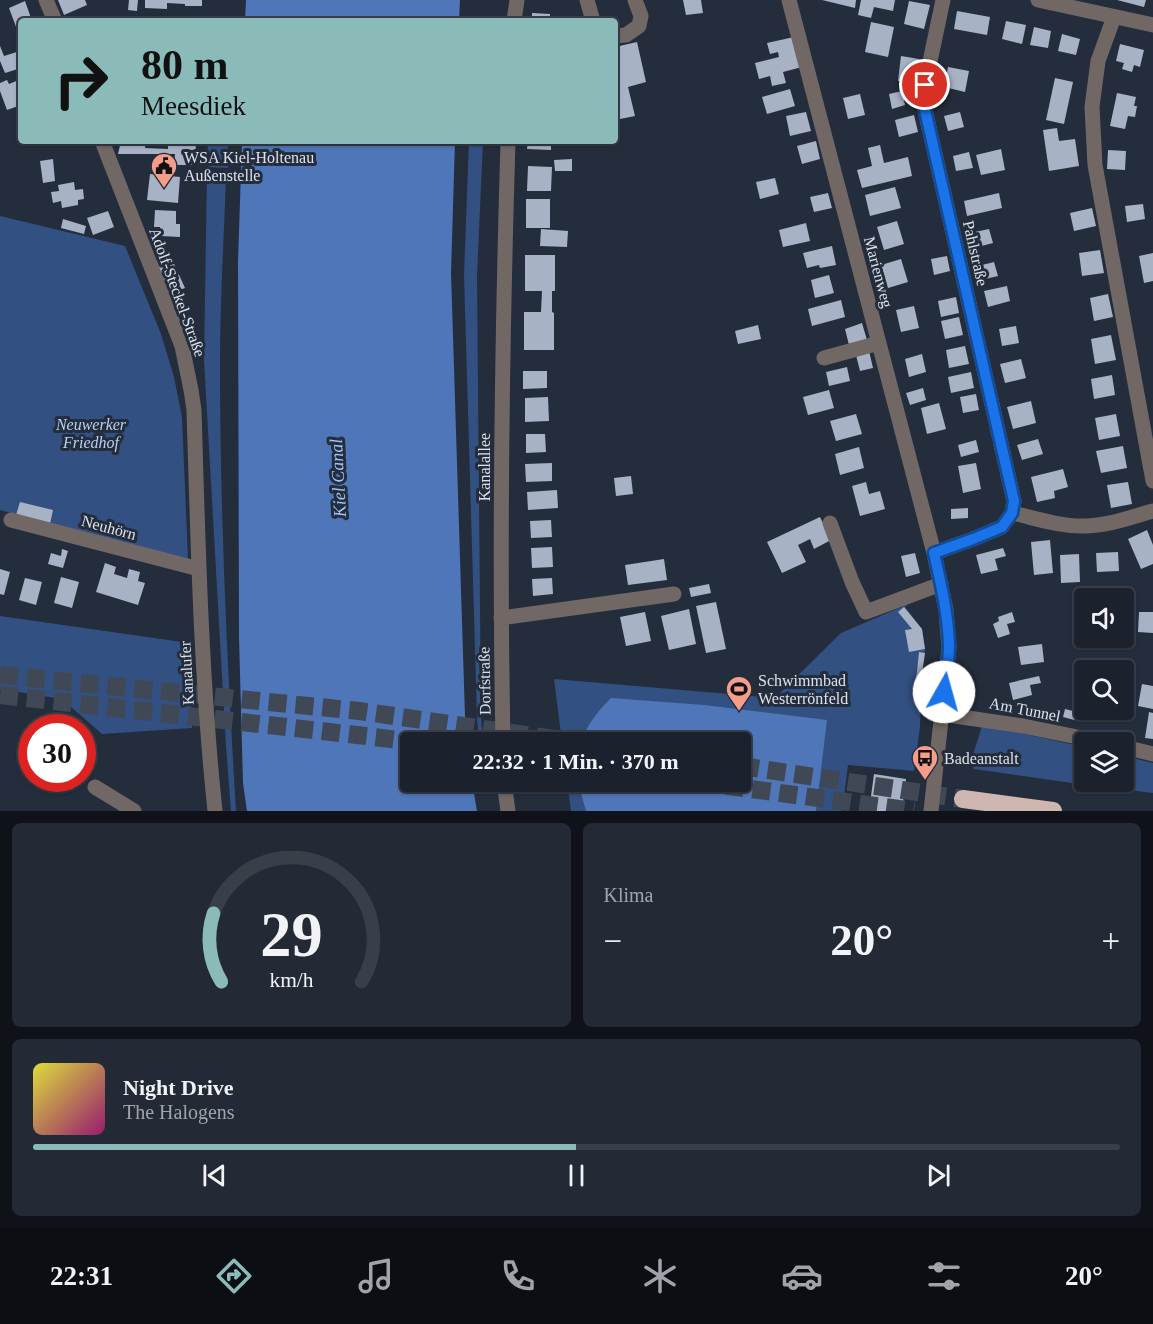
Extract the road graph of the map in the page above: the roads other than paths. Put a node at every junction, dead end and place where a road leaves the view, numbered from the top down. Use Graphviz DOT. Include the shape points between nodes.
graph roads {
  1 [pos="46,0"];
  2 [pos="517,0"];
  3 [pos="587,0"];
  4 [pos="634,0"];
  5 [pos="789,0"];
  6 [pos="943,0"];
  7 [pos="1038,0"];
  8 [pos="1114,16"];
  9 [pos="54,18"];
  10 [pos="514,18"];
  11 [pos="592,18"];
  12 [pos="1153,25"];
  13 [pos="618,35"];
  14 [pos="103,144"];
  15 [pos="508,144"];
  16 [pos="879,343"];
  17 [pos="824,358"];
  18 [pos="1153,481"];
  19 [pos="1153,511"];
  20 [pos="1012,513"];
  21 [pos="11,520"];
  22 [pos="830,523"];
  23 [pos="198,532"];
  24 [pos="934,553"];
  25 [pos="199,569"];
  26 [pos="941,584"];
  27 [pos="674,594"];
  28 [pos="501,618"];
  29 [pos="941,714"];
  30 [pos="503,732"];
  31 [pos="1074,736"];
  32 [pos="1134,749"];
  33 [pos="1153,754"];
  34 [pos="96,789"];
  35 [pos="505,792"];
  36 [pos="963,799"];
  37 [pos="134,811"];
  38 [pos="215,811"];
  39 [pos="508,811"];
  40 [pos="931,811"];
  41 [pos="1053,811"];
  1 -- 9 [label="street"];
  2 -- 10 [label="street"];
  3 -- 11 [label="street"];
  4 -- 13 [label="street" via="641,16 639,26"];
  5 -- 16 [label="street, Marienweg"];
  6 -- 20 [label="street, Pahlstraße" via="925,85 925,110 1014,501"];
  7 -- 8 [label="street"];
  8 -- 12 [label="street"];
  8 -- 18 [label="street" via="1098,61 1092,107 1095,165"];
  14 -- 23 [label="street, Adolf-Steckel-Straße" via="182,346 194,410"];
  15 -- 28 [label="street, Kanalallee"];
  16 -- 17 [label="street"];
  16 -- 24 [label="street, Marienweg"];
  19 -- 20 [label="street" via="1110,524 1084,526"];
  20 -- 24 [label="street" via="1002,527"];
  21 -- 25 [label="street, Neuhörn"];
  22 -- 26 [label="street" via="866,612"];
  23 -- 25 [label="street, Kanalufer"];
  24 -- 26 [label="street, Marienweg"];
  25 -- 38 [label="street, Kanalufer"];
  26 -- 29 [label="street, Marienweg" via="949,648"];
  27 -- 28 [label="street"];
  28 -- 30 [label="street, Dorfstraße"];
  29 -- 31 [label="street, Am Tunnel"];
  29 -- 40 [label="street, Marienweg"];
  32 -- 33 [label="street"];
  34 -- 37 [label="street"];
  35 -- 39 [label="street"];
  36 -- 41 [label="highway"];
}
